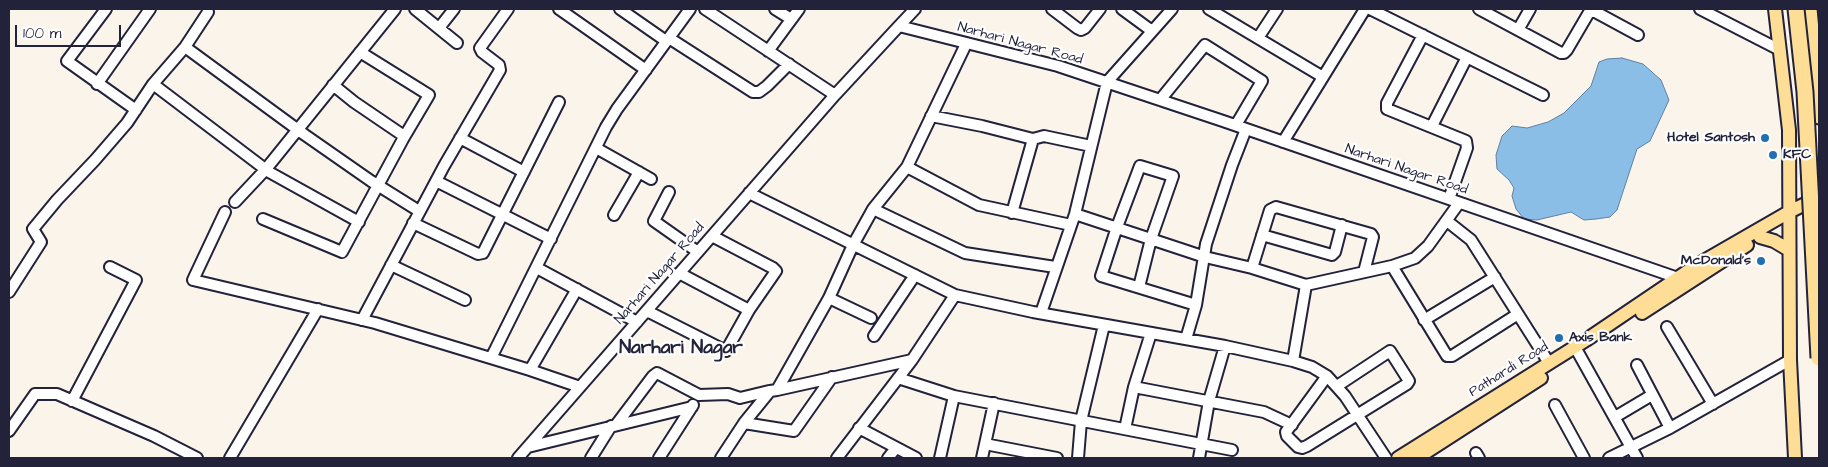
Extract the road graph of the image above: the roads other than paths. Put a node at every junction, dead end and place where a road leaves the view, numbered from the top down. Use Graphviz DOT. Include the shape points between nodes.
graph roads {
  1 [pos="106,9"];
  2 [pos="150,9"];
  3 [pos="395,9"];
  4 [pos="415,9"];
  5 [pos="454,9"];
  6 [pos="508,9"];
  7 [pos="559,9"];
  8 [pos="620,9"];
  9 [pos="690,9"];
  10 [pos="705,9"];
  11 [pos="775,9"];
  12 [pos="799,9"];
  13 [pos="1052,9"];
  14 [pos="1100,9"];
  15 [pos="1122,9"];
  16 [pos="1172,9"];
  17 [pos="1209,9"];
  18 [pos="1232,9"];
  19 [pos="1277,9"];
  20 [pos="1365,9"];
  21 [pos="1370,9"];
  22 [pos="1479,9"];
  23 [pos="1530,9"];
  24 [pos="1590,9"];
  25 [pos="1700,9"];
  26 [pos="1775,9"];
  27 [pos="1796,9"];
  28 [pos="1809,9"];
  29 [pos="911,10"];
  30 [pos="208,12"];
  31 [pos="1226,19"];
  32 [pos="791,20"];
  33 [pos="899,26"];
  34 [pos="439,28"];
  35 [pos="1518,30"];
  36 [pos="1152,31"];
  37 [pos="1422,35"];
  38 [pos="1638,35"];
  39 [pos="1258,38"];
  40 [pos="667,40"];
  41 [pos="457,43"];
  42 [pos="966,44"];
  43 [pos="185,47"];
  44 [pos="1780,50"];
  45 [pos="768,51"];
  46 [pos="360,52"];
  47 [pos="1467,57"];
  48 [pos="789,64"];
  49 [pos="646,70"];
  50 [pos="1323,77"];
  51 [pos="1107,82"];
  52 [pos="97,84"];
  53 [pos="153,84"];
  54 [pos="333,85"];
  55 [pos="835,95"];
  56 [pos="1543,95"];
  57 [pos="1160,100"];
  58 [pos="559,102"];
  59 [pos="136,110"];
  60 [pos="931,116"];
  61 [pos="1819,116"];
  62 [pos="1432,126"];
  63 [pos="1241,127"];
  64 [pos="297,130"];
  65 [pos="404,136"];
  66 [pos="460,138"];
  67 [pos="1033,139"];
  68 [pos="1282,142"];
  69 [pos="1091,146"];
  70 [pos="596,148"];
  71 [pos="907,167"];
  72 [pos="266,169"];
  73 [pos="524,172"];
  74 [pos="638,172"];
  75 [pos="651,179"];
  76 [pos="436,181"];
  77 [pos="378,185"];
  78 [pos="669,192"];
  79 [pos="749,193"];
  80 [pos="1819,197"];
  81 [pos="1448,199"];
  82 [pos="235,202"];
  83 [pos="1459,203"];
  84 [pos="1819,206"];
  85 [pos="873,209"];
  86 [pos="419,211"];
  87 [pos="224,212"];
  88 [pos="1012,213"];
  89 [pos="1075,214"];
  90 [pos="503,215"];
  91 [pos="614,215"];
  92 [pos="1789,215"];
  93 [pos="263,219"];
  94 [pos="1447,221"];
  95 [pos="358,222"];
  96 [pos="412,224"];
  97 [pos="1071,225"];
  98 [pos="1342,225"];
  99 [pos="1117,227"];
  100 [pos="1262,235"];
  101 [pos="712,236"];
  102 [pos="1760,238"];
  103 [pos="551,239"];
  104 [pos="1151,239"];
  105 [pos="853,245"];
  106 [pos="1789,250"];
  107 [pos="698,252"];
  108 [pos="1205,257"];
  109 [pos="391,265"];
  110 [pos="1392,266"];
  111 [pos="110,267"];
  112 [pos="1055,267"];
  113 [pos="537,268"];
  114 [pos="1252,268"];
  115 [pos="1364,272"];
  116 [pos="679,274"];
  117 [pos="915,275"];
  118 [pos="1495,277"];
  119 [pos="1682,282"];
  120 [pos="1306,285"];
  121 [pos="1139,287"];
  122 [pos="577,289"];
  123 [pos="9,292"];
  124 [pos="954,295"];
  125 [pos="829,298"];
  126 [pos="465,300"];
  127 [pos="1196,305"];
  128 [pos="318,310"];
  129 [pos="749,310"];
  130 [pos="647,311"];
  131 [pos="1041,314"];
  132 [pos="1518,314"];
  133 [pos="871,318"];
  134 [pos="362,320"];
  135 [pos="1424,320"];
  136 [pos="637,322"];
  137 [pos="1104,325"];
  138 [pos="1667,327"];
  139 [pos="1151,333"];
  140 [pos="874,336"];
  141 [pos="1186,340"];
  142 [pos="1225,346"];
  143 [pos="1577,350"];
  144 [pos="491,358"];
  145 [pos="1819,358"];
  146 [pos="912,360"];
  147 [pos="1790,360"];
  148 [pos="1293,361"];
  149 [pos="1549,363"];
  150 [pos="1637,365"];
  151 [pos="530,370"];
  152 [pos="1327,376"];
  153 [pos="832,377"];
  154 [pos="898,378"];
  155 [pos="1337,386"];
  156 [pos="580,387"];
  157 [pos="1134,387"];
  158 [pos="773,390"];
  159 [pos="699,395"];
  160 [pos="1652,395"];
  161 [pos="954,396"];
  162 [pos="72,401"];
  163 [pos="1208,401"];
  164 [pos="994,403"];
  165 [pos="1713,404"];
  166 [pos="1555,405"];
  167 [pos="692,406"];
  168 [pos="1358,414"];
  169 [pos="1615,417"];
  170 [pos="1081,421"];
  171 [pos="744,423"];
  172 [pos="1292,425"];
  173 [pos="613,426"];
  174 [pos="859,428"];
  175 [pos="1670,428"];
  176 [pos="1125,429"];
  177 [pos="9,431"];
  178 [pos="1200,443"];
  179 [pos="985,444"];
  180 [pos="528,447"];
  181 [pos="1631,447"];
  182 [pos="896,448"];
  183 [pos="1232,450"];
  184 [pos="196,458"];
  185 [pos="230,458"];
  186 [pos="518,458"];
  187 [pos="591,458"];
  188 [pos="658,458"];
  189 [pos="721,458"];
  190 [pos="837,458"];
  191 [pos="888,458"];
  192 [pos="916,458"];
  193 [pos="940,458"];
  194 [pos="982,458"];
  195 [pos="1057,458"];
  196 [pos="1078,458"];
  197 [pos="1199,458"];
  198 [pos="1386,458"];
  199 [pos="1398,458"];
  200 [pos="1417,458"];
  201 [pos="1584,458"];
  202 [pos="1609,458"];
  203 [pos="1637,458"];
  204 [pos="1795,458"];
  1 -- 52 [label="street" via="67,61"];
  2 -- 52 [label="street"];
  3 -- 46 [label="street"];
  4 -- 34 [label="street"];
  5 -- 34 [label="street"];
  6 -- 66 [label="street" via="480,48 498,64 500,70"];
  7 -- 49 [label="street"];
  8 -- 40 [label="street"];
  9 -- 40 [label="street"];
  10 -- 45 [label="street"];
  11 -- 32 [label="street"];
  12 -- 32 [label="street"];
  13 -- 14 [label="street" via="1081,30"];
  15 -- 36 [label="street"];
  16 -- 36 [label="street"];
  17 -- 31 [label="street"];
  18 -- 31 [label="street"];
  19 -- 39 [label="street"];
  20 -- 50 [label="street"];
  21 -- 37 [label="street"];
  22 -- 35 [label="street"];
  23 -- 35 [label="street"];
  24 -- 35 [label="street" via="1564,53"];
  24 -- 38 [label="street"];
  25 -- 44 [label="street"];
  26 -- 44 [label="main road"];
  27 -- 145 [label="highway, bridge" via="1805,92"];
  28 -- 61 [label="highway"];
  29 -- 33 [label="street"];
  30 -- 43 [label="street"];
  31 -- 39 [label="street"];
  32 -- 45 [label="street"];
  33 -- 42 [label="street, Narhari Nagar Road"];
  33 -- 55 [label="street, Narhari Nagar Road"];
  34 -- 41 [label="street"];
  36 -- 51 [label="street"];
  37 -- 47 [label="street"];
  37 -- 62 [label="street" via="1387,103 1387,109"];
  39 -- 50 [label="street"];
  40 -- 48 [label="street" via="753,92 767,86"];
  40 -- 49 [label="street"];
  42 -- 51 [label="street, Narhari Nagar Road" via="1058,66"];
  42 -- 60 [label="street"];
  43 -- 53 [label="street"];
  43 -- 64 [label="street"];
  44 -- 92 [label="main road" via="1789,130"];
  45 -- 48 [label="street"];
  46 -- 54 [label="street"];
  46 -- 65 [label="street" via="428,95"];
  47 -- 56 [label="street"];
  47 -- 62 [label="street"];
  48 -- 55 [label="street"];
  49 -- 70 [label="street" via="617,109"];
  50 -- 68 [label="street"];
  51 -- 57 [label="street, Narhari Nagar Road"];
  51 -- 69 [label="street"];
  52 -- 59 [label="street"];
  53 -- 59 [label="street"];
  53 -- 72 [label="street"];
  54 -- 64 [label="street"];
  54 -- 65 [label="street"];
  55 -- 79 [label="street, Narhari Nagar Road"];
  57 -- 63 [label="street, Narhari Nagar Road"];
  57 -- 63 [label="street" via="1205,45 1262,81"];
  58 -- 73 [label="street"];
  59 -- 123 [label="street" via="33,229 41,242"];
  60 -- 67 [label="street"];
  60 -- 71 [label="street"];
  62 -- 81 [label="street" via="1463,139 1467,144"];
  63 -- 68 [label="street, Narhari Nagar Road"];
  63 -- 108 [label="street" via="1206,244"];
  64 -- 72 [label="street"];
  64 -- 77 [label="street"];
  65 -- 77 [label="street"];
  66 -- 73 [label="street"];
  66 -- 76 [label="street"];
  67 -- 69 [label="street" via="1044,136"];
  67 -- 88 [label="street"];
  68 -- 81 [label="street, Narhari Nagar Road"];
  69 -- 89 [label="street"];
  70 -- 74 [label="street"];
  70 -- 103 [label="street"];
  71 -- 85 [label="street"];
  71 -- 88 [label="street" via="973,203"];
  72 -- 82 [label="street"];
  72 -- 95 [label="street"];
  73 -- 90 [label="street"];
  74 -- 75 [label="street"];
  74 -- 91 [label="street"];
  76 -- 86 [label="street"];
  76 -- 90 [label="street"];
  77 -- 86 [label="street"];
  77 -- 95 [label="street"];
  78 -- 107 [label="street" via="654,221"];
  79 -- 101 [label="street, Narhari Nagar Road"];
  79 -- 105 [label="street"];
  80 -- 92 [label="main road"];
  81 -- 83 [label="street, Narhari Nagar Road"];
  83 -- 94 [label="street"];
  83 -- 119 [label="street, Narhari Nagar Road"];
  84 -- 92 [label="main road"];
  85 -- 105 [label="street"];
  85 -- 112 [label="street" via="965,253"];
  86 -- 96 [label="street"];
  87 -- 128 [label="street" via="193,280"];
  88 -- 97 [label="street"];
  89 -- 97 [label="street"];
  89 -- 99 [label="street"];
  90 -- 96 [label="street" via="480,254"];
  90 -- 103 [label="street"];
  92 -- 102 [label="main road"];
  92 -- 106 [label="main road"];
  92 -- 119 [label="main road"];
  93 -- 95 [label="street" via="342,252"];
  94 -- 110 [label="street" via="1423,252"];
  94 -- 118 [label="street" via="1471,240"];
  96 -- 109 [label="street"];
  97 -- 112 [label="street"];
  98 -- 100 [label="street" via="1276,206 1270,210"];
  98 -- 100 [label="street" via="1332,255"];
  98 -- 115 [label="street" via="1372,235"];
  99 -- 104 [label="street"];
  99 -- 104 [label="street" via="1140,166 1173,176"];
  99 -- 121 [label="street" via="1101,276"];
  100 -- 114 [label="street"];
  101 -- 107 [label="street, Narhari Nagar Road"];
  101 -- 129 [label="street" via="776,271"];
  102 -- 106 [label="main road" via="1774,240"];
  102 -- 119 [label="main road"];
  103 -- 113 [label="street"];
  104 -- 108 [label="street"];
  104 -- 121 [label="street"];
  105 -- 117 [label="street"];
  105 -- 125 [label="street"];
  106 -- 147 [label="main road"];
  107 -- 116 [label="street, Narhari Nagar Road"];
  108 -- 114 [label="street"];
  108 -- 127 [label="street"];
  109 -- 126 [label="street"];
  109 -- 134 [label="street"];
  110 -- 115 [label="street"];
  110 -- 135 [label="street"];
  111 -- 162 [label="street" via="136,280"];
  112 -- 131 [label="street"];
  113 -- 122 [label="street"];
  113 -- 144 [label="street"];
  114 -- 120 [label="street"];
  115 -- 120 [label="street"];
  116 -- 129 [label="street"];
  116 -- 130 [label="street, Narhari Nagar Road"];
  117 -- 124 [label="street"];
  117 -- 140 [label="street"];
  118 -- 132 [label="street"];
  118 -- 135 [label="street"];
  119 -- 143 [label="main road"];
  120 -- 148 [label="street"];
  121 -- 127 [label="street"];
  122 -- 136 [label="street"];
  122 -- 151 [label="street"];
  124 -- 131 [label="street"];
  124 -- 146 [label="street"];
  125 -- 133 [label="street"];
  125 -- 158 [label="street"];
  127 -- 141 [label="street"];
  128 -- 134 [label="street"];
  128 -- 185 [label="street"];
  129 -- 130 [label="street" via="726,351"];
  130 -- 136 [label="street, Narhari Nagar Road"];
  131 -- 137 [label="street"];
  132 -- 135 [label="street" via="1449,356"];
  132 -- 149 [label="street"];
  134 -- 144 [label="street"];
  136 -- 156 [label="street, Narhari Nagar Road"];
  137 -- 139 [label="street"];
  137 -- 170 [label="street"];
  138 -- 165 [label="street"];
  139 -- 141 [label="street"];
  139 -- 157 [label="street"];
  141 -- 142 [label="street"];
  142 -- 148 [label="street"];
  142 -- 163 [label="street"];
  143 -- 149 [label="main road, Pathardi Road"];
  143 -- 169 [label="street"];
  143 -- 200 [label="main road"];
  144 -- 151 [label="street"];
  146 -- 153 [label="street"];
  146 -- 154 [label="street"];
  147 -- 165 [label="street"];
  147 -- 204 [label="main road"];
  148 -- 152 [label="street"];
  149 -- 199 [label="main road, Pathardi Road"];
  150 -- 160 [label="street"];
  151 -- 156 [label="street"];
  152 -- 155 [label="street"];
  152 -- 172 [label="street"];
  153 -- 158 [label="street"];
  153 -- 171 [label="street" via="794,431"];
  154 -- 161 [label="street"];
  154 -- 174 [label="street"];
  155 -- 168 [label="street"];
  155 -- 168 [label="street" via="1392,353 1409,382"];
  156 -- 180 [label="street, Narhari Nagar Road"];
  157 -- 163 [label="street"];
  157 -- 176 [label="street"];
  158 -- 159 [label="street" via="740,398 728,394"];
  158 -- 171 [label="street"];
  159 -- 167 [label="street"];
  159 -- 173 [label="street" via="657,373"];
  160 -- 169 [label="street"];
  160 -- 175 [label="street"];
  161 -- 164 [label="street"];
  161 -- 193 [label="street"];
  162 -- 177 [label="street" via="57,394 35,394"];
  162 -- 184 [label="street"];
  163 -- 172 [label="street" via="1264,412"];
  163 -- 178 [label="street"];
  164 -- 170 [label="street"];
  164 -- 179 [label="street"];
  165 -- 175 [label="street"];
  166 -- 201 [label="street"];
  167 -- 173 [label="street"];
  167 -- 188 [label="street"];
  168 -- 172 [label="street" via="1302,448 1287,436 1286,432"];
  168 -- 198 [label="street"];
  169 -- 181 [label="street"];
  170 -- 176 [label="street"];
  170 -- 196 [label="street"];
  171 -- 189 [label="street"];
  173 -- 180 [label="street"];
  173 -- 187 [label="street"];
  174 -- 182 [label="street"];
  174 -- 190 [label="street"];
  175 -- 181 [label="street"];
  176 -- 178 [label="street"];
  178 -- 183 [label="street"];
  178 -- 197 [label="street"];
  179 -- 194 [label="street"];
  179 -- 195 [label="street"];
  180 -- 186 [label="street, Narhari Nagar Road"];
  181 -- 202 [label="street"];
  181 -- 203 [label="street"];
  182 -- 191 [label="street"];
  182 -- 192 [label="street"];
}
